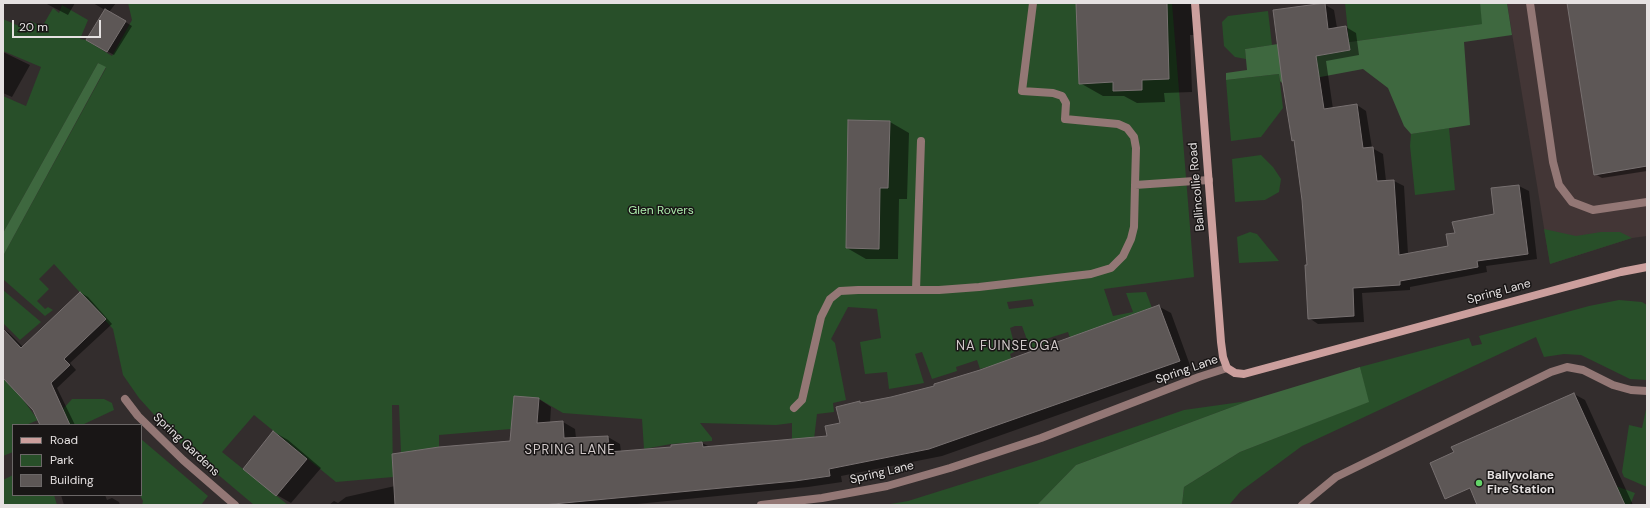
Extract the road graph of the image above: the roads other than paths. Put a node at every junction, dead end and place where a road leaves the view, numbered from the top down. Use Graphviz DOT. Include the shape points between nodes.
graph roads {
  1 [pos="1033,3"];
  2 [pos="1195,3"];
  3 [pos="1530,3"];
  4 [pos="921,141"];
  5 [pos="1209,180"];
  6 [pos="1135,185"];
  7 [pos="1647,202"];
  8 [pos="1647,267"];
  9 [pos="916,290"];
  10 [pos="1227,368"];
  11 [pos="1647,391"];
  12 [pos="125,399"];
  13 [pos="794,408"];
  14 [pos="235,505"];
  15 [pos="761,505"];
  16 [pos="1302,505"];
  1 -- 6 [label="street" via="1022,91 1062,96 1066,103 1065,119 1118,124 1127,128 1134,137 1136,148"];
  2 -- 5 [label="street, Ballincollie Road"];
  3 -- 7 [label="street" via="1553,162 1559,185 1572,202 1593,210"];
  4 -- 9 [label="street"];
  5 -- 6 [label="street"];
  5 -- 10 [label="street, Ballincollie Road" via="1221,342"];
  6 -- 9 [label="street" via="1134,227 1131,239 1123,256 1111,268 1091,274 986,286"];
  8 -- 10 [label="street, Spring Lane" via="1244,374 1235,373"];
  9 -- 13 [label="street" via="840,291 830,299 821,317 802,400"];
  10 -- 15 [label="street, Spring Lane" via="1041,438 950,468 887,486 822,498"];
  11 -- 16 [label="street" via="1613,385 1582,370 1567,367 1551,372 1336,477"];
  12 -- 14 [label="street, Spring Gardens" via="138,416 183,460"];
}
